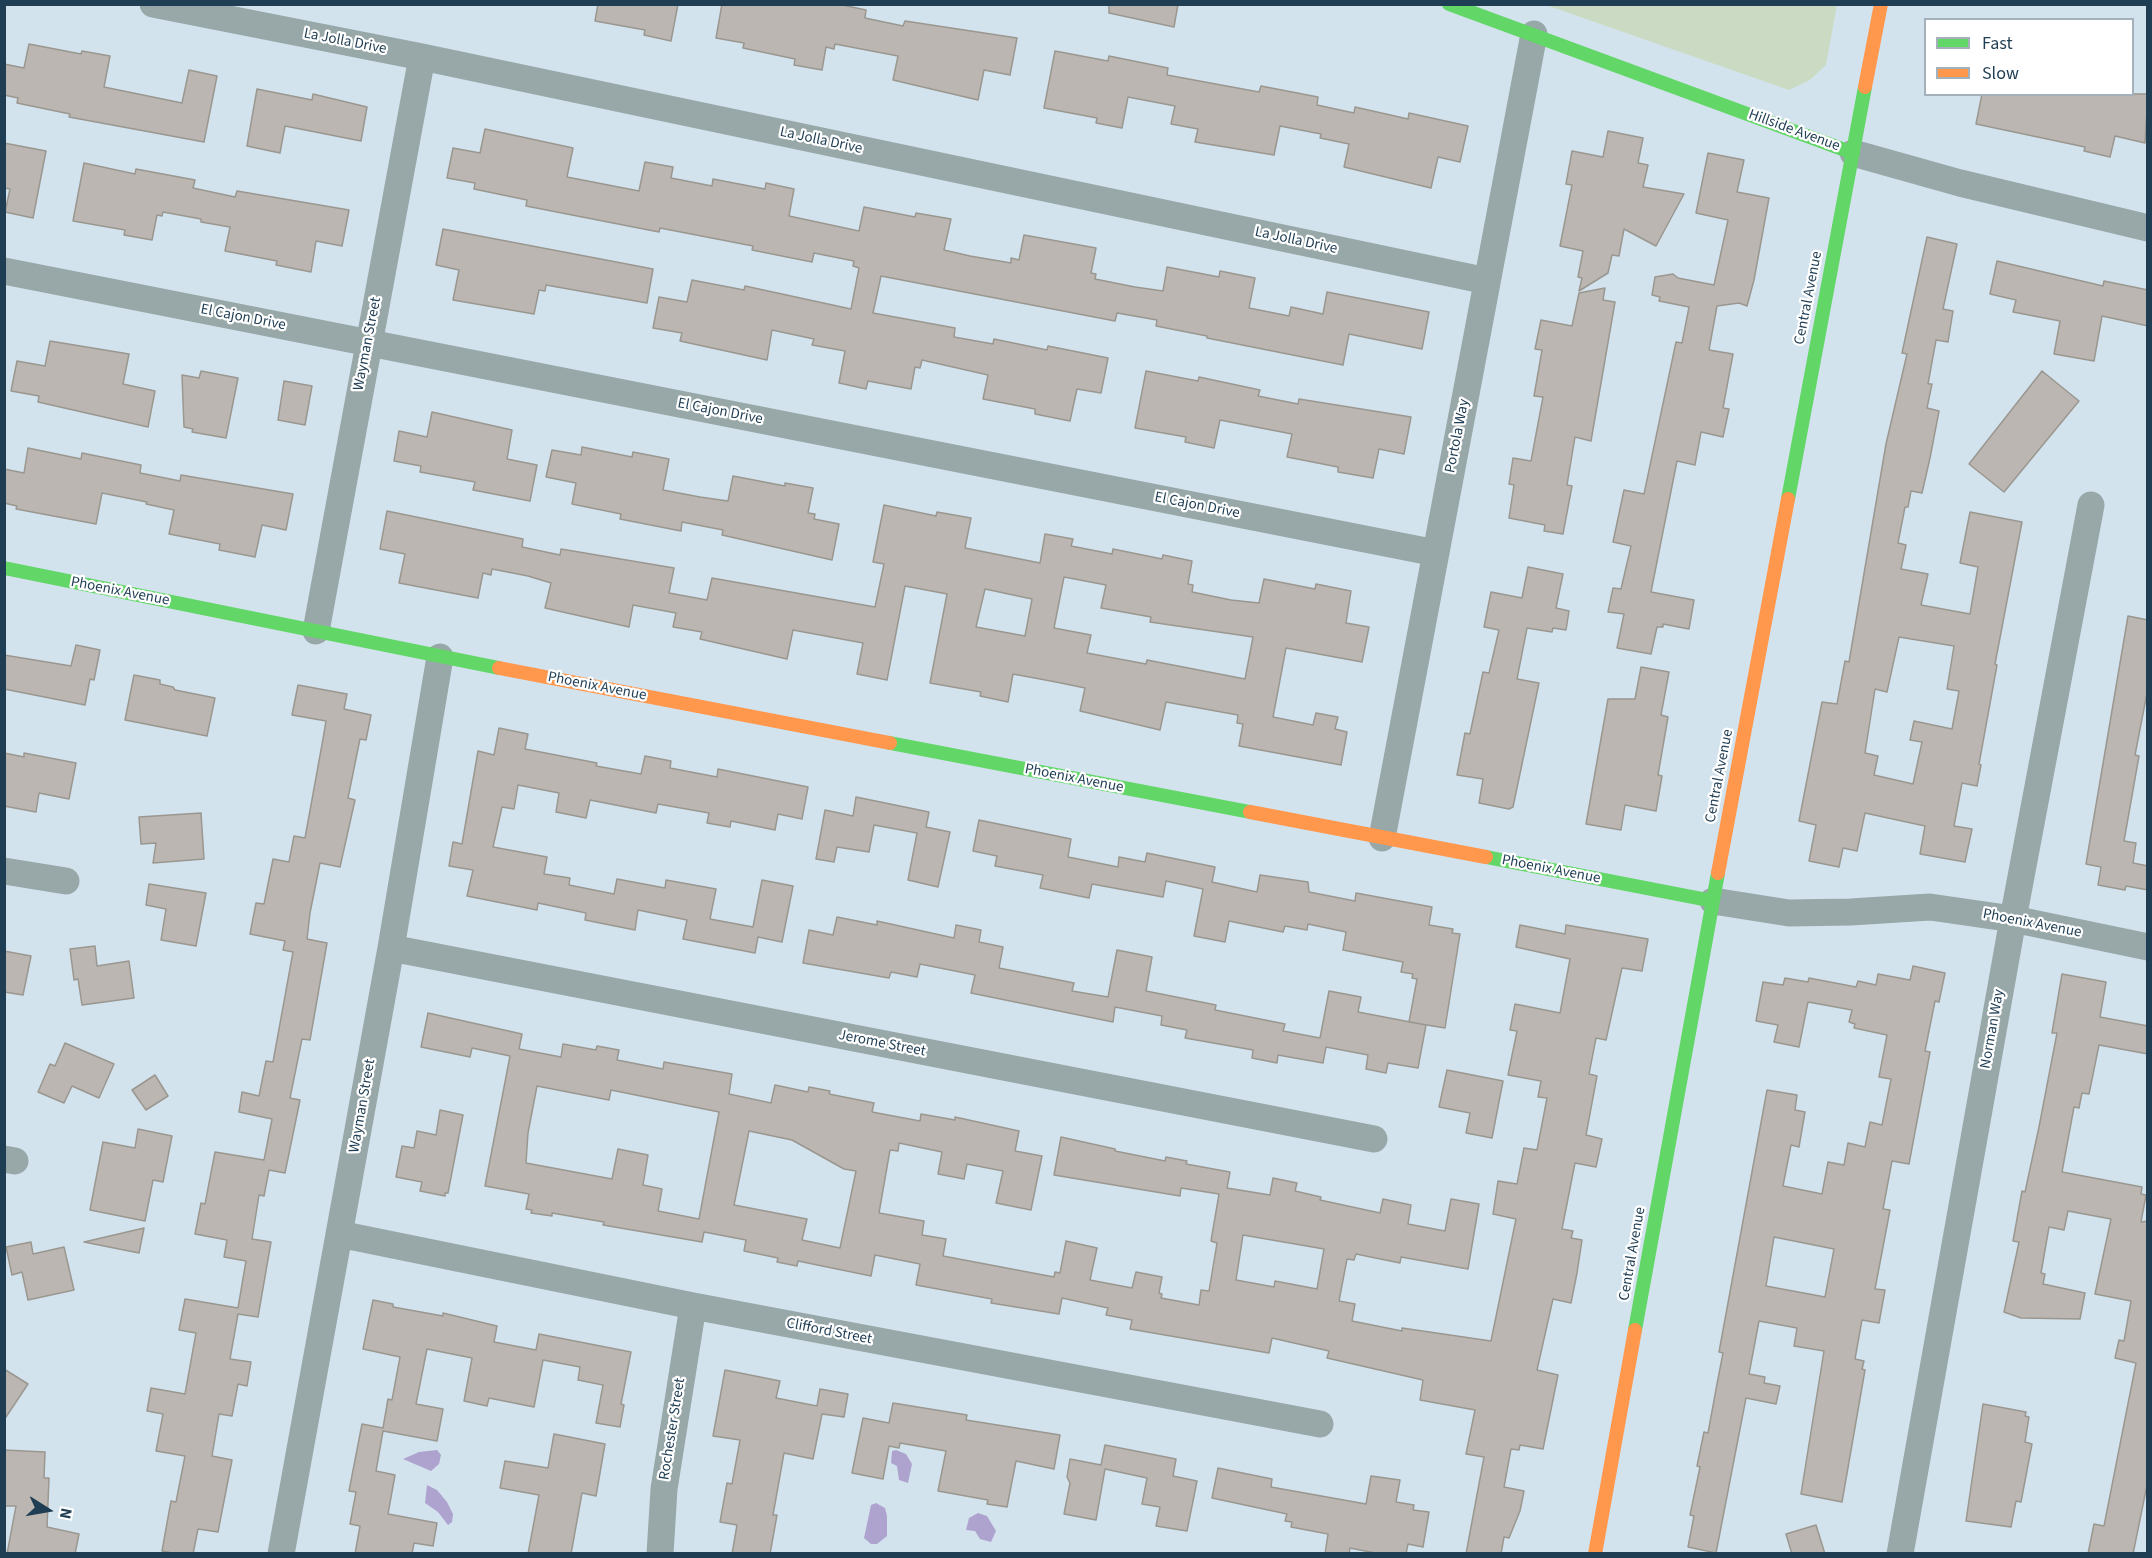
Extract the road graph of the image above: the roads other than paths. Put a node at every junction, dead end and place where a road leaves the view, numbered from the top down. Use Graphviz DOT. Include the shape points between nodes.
graph roads {
  1 [pos="153,4"];
  2 [pos="1449,4"];
  3 [pos="1881,4"];
  4 [pos="1534,34"];
  5 [pos="422,57"];
  6 [pos="1853,153"];
  7 [pos="2148,228"];
  8 [pos="4,271"];
  9 [pos="1487,281"];
  10 [pos="369,343"];
  11 [pos="2091,505"];
  12 [pos="1436,553"];
  13 [pos="4,568"];
  14 [pos="316,631"];
  15 [pos="440,657"];
  16 [pos="1382,838"];
  17 [pos="4,871"];
  18 [pos="66,882"];
  19 [pos="1713,901"];
  20 [pos="2013,919"];
  21 [pos="2148,947"];
  22 [pos="391,948"];
  23 [pos="1374,1139"];
  24 [pos="339,1234"];
  25 [pos="693,1306"];
  26 [pos="1320,1424"];
  27 [pos="281,1554"];
  28 [pos="660,1554"];
  29 [pos="1596,1554"];
  30 [pos="1900,1554"];
  1 -- 5 [label="street, La Jolla Drive"];
  2 -- 4 [label="street, Hillside Avenue"];
  3 -- 6 [label="street, Central Avenue"];
  4 -- 6 [label="street, Hillside Avenue"];
  4 -- 9 [label="street, Portola Way"];
  5 -- 9 [label="street, La Jolla Drive"];
  5 -- 10 [label="street, Wayman Street"];
  6 -- 7 [label="street, Hillside Avenue"];
  6 -- 19 [label="street, Central Avenue"];
  8 -- 10 [label="street, El Cajon Drive"];
  9 -- 12 [label="street, Portola Way"];
  10 -- 12 [label="street, El Cajon Drive"];
  10 -- 14 [label="street, Wayman Street"];
  11 -- 20 [label="street, Norman Way"];
  12 -- 16 [label="street, Portola Way"];
  13 -- 14 [label="street, Phoenix Avenue"];
  14 -- 15 [label="street, Phoenix Avenue"];
  15 -- 16 [label="street, Phoenix Avenue"];
  15 -- 22 [label="street, Wayman Street"];
  16 -- 19 [label="street, Phoenix Avenue"];
  17 -- 18 [label="street"];
  19 -- 20 [label="street, Phoenix Avenue" via="1789,913 1930,907"];
  19 -- 29 [label="street, Central Avenue"];
  20 -- 21 [label="street, Phoenix Avenue"];
  20 -- 30 [label="street, Norman Way"];
  22 -- 23 [label="street, Jerome Street"];
  22 -- 24 [label="street, Wayman Street"];
  24 -- 25 [label="street, Clifford Street"];
  24 -- 27 [label="street, Wayman Street"];
  25 -- 26 [label="street, Clifford Street"];
  25 -- 28 [label="street, Rochester Street" via="664,1489"];
}
